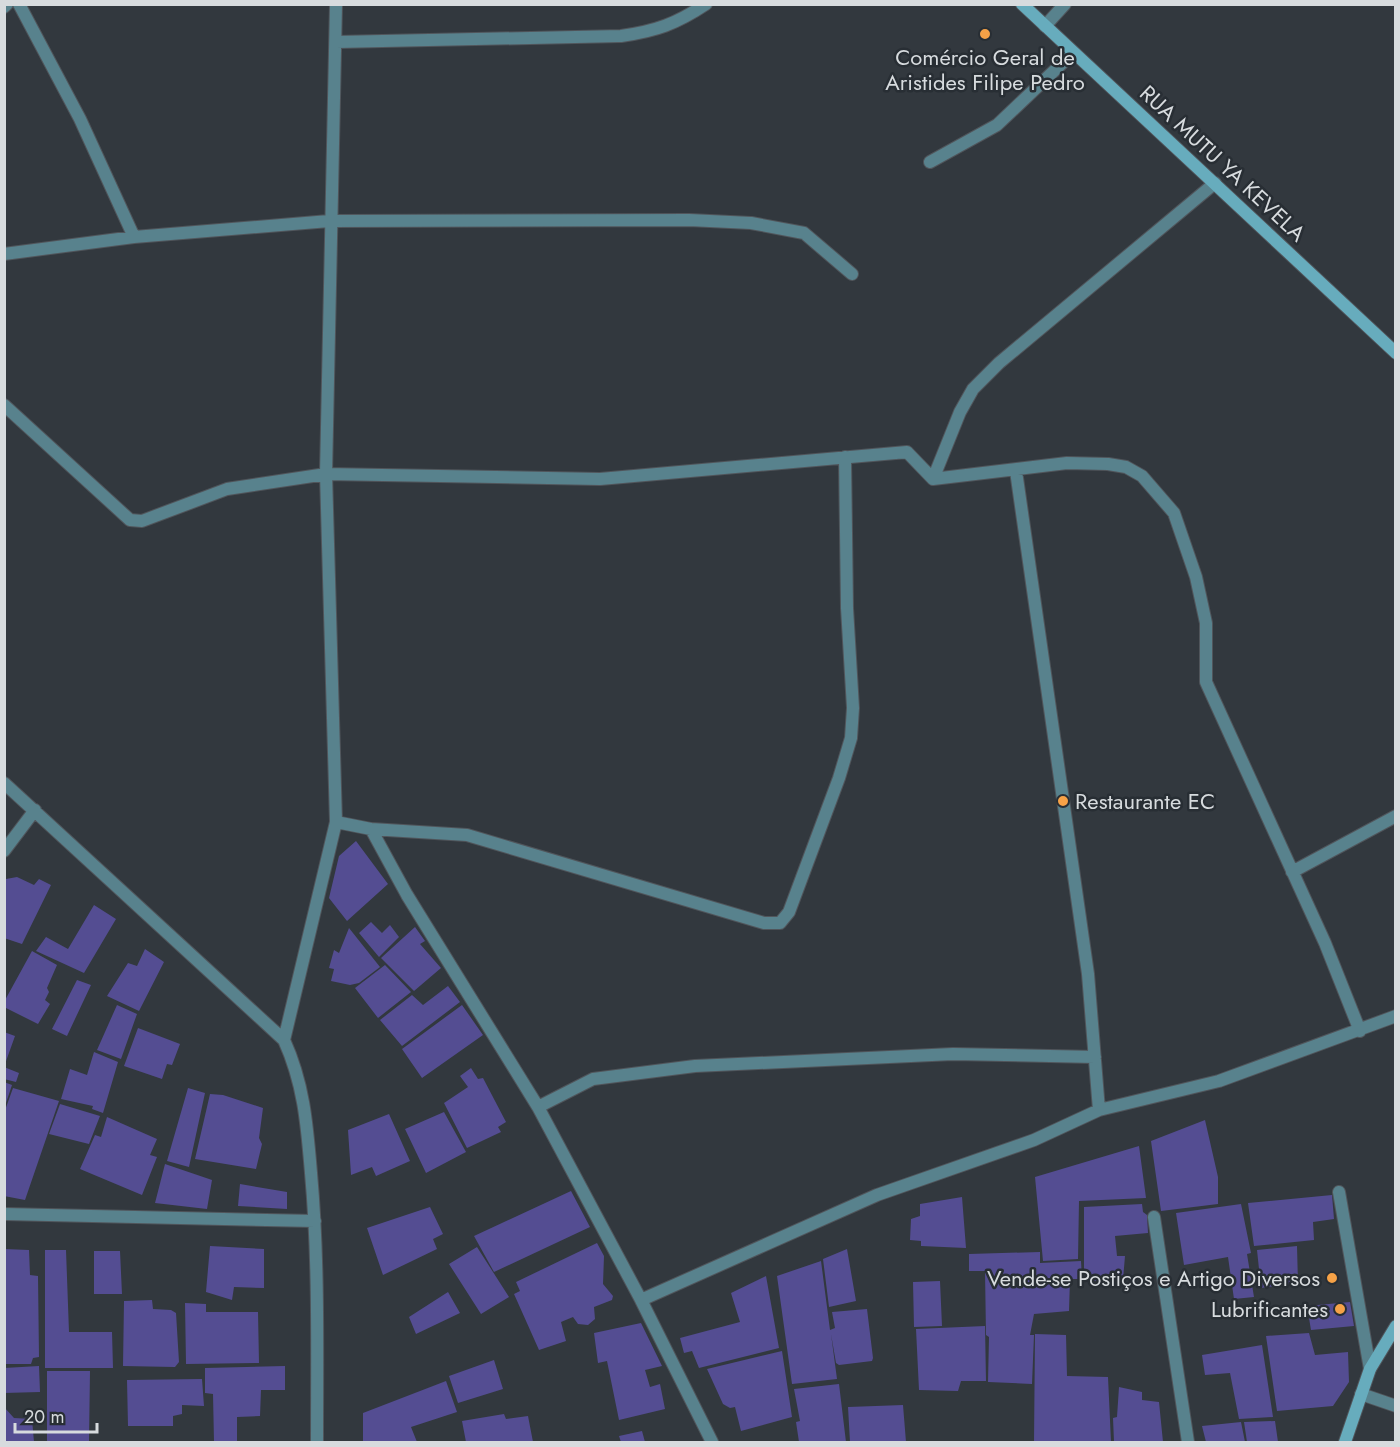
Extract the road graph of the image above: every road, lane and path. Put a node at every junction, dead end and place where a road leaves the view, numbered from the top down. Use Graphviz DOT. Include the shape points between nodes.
graph roads {
  1 [pos="19,4"];
  2 [pos="336,4"];
  3 [pos="706,4"];
  4 [pos="1022,4"];
  5 [pos="1065,4"];
  6 [pos="1045,26"];
  7 [pos="336,42"];
  8 [pos="1073,53"];
  9 [pos="930,162"];
  10 [pos="1215,183"];
  11 [pos="329,221"];
  12 [pos="134,237"];
  13 [pos="4,254"];
  14 [pos="852,274"];
  15 [pos="1395,353"];
  16 [pos="4,405"];
  17 [pos="845,457"];
  18 [pos="1016,471"];
  19 [pos="326,474"];
  20 [pos="933,479"];
  21 [pos="4,783"];
  22 [pos="35,810"];
  23 [pos="1395,816"];
  24 [pos="336,822"];
  25 [pos="371,829"];
  26 [pos="4,851"];
  27 [pos="1293,872"];
  28 [pos="1395,1016"];
  29 [pos="1360,1031"];
  30 [pos="284,1040"];
  31 [pos="1095,1057"];
  32 [pos="538,1107"];
  33 [pos="1099,1110"];
  34 [pos="1339,1192"];
  35 [pos="4,1214"];
  36 [pos="1154,1217"];
  37 [pos="315,1221"];
  38 [pos="641,1300"];
  39 [pos="1395,1326"];
  40 [pos="1370,1370"];
  41 [pos="1361,1394"];
  42 [pos="1395,1406"];
  43 [pos="317,1443"];
  44 [pos="712,1443"];
  45 [pos="1188,1443"];
  46 [pos="1346,1443"];
  1 -- 12 [label="street" via="80,119"];
  2 -- 7 [label="street"];
  3 -- 7 [label="street" via="678,22 654,31 621,36"];
  4 -- 6 [label="main road, RUA MUTU YA KEVELA"];
  5 -- 6 [label="street"];
  6 -- 8 [label="main road, RUA MUTU YA KEVELA"];
  7 -- 11 [label="street"];
  8 -- 9 [label="street" via="997,125"];
  8 -- 10 [label="main road, RUA MUTU YA KEVELA"];
  10 -- 15 [label="main road, RUA MUTU YA KEVELA"];
  10 -- 20 [label="street" via="973,389"];
  11 -- 12 [label="street"];
  11 -- 14 [label="street" via="752,223 804,233"];
  11 -- 19 [label="street"];
  12 -- 13 [label="street"];
  16 -- 19 [label="street" via="130,520 142,521 227,489"];
  17 -- 19 [label="street" via="600,479"];
  17 -- 20 [label="street" via="907,452"];
  17 -- 25 [label="street" via="851,738 789,912 780,923 764,922 467,835"];
  18 -- 20 [label="street"];
  18 -- 27 [label="street" via="1067,463 1126,467 1142,476 1174,513 1196,577 1206,623 1206,682"];
  18 -- 31 [label="street" via="1088,974"];
  19 -- 24 [label="street"];
  21 -- 22 [label="street"];
  22 -- 26 [label="street"];
  22 -- 30 [label="street"];
  23 -- 27 [label="street"];
  24 -- 25 [label="street"];
  24 -- 30 [label="street"];
  25 -- 32 [label="street" via="407,895"];
  27 -- 29 [label="street"];
  28 -- 29 [label="street"];
  29 -- 33 [label="street" via="1219,1081"];
  30 -- 37 [label="street" via="298,1071 306,1115"];
  31 -- 32 [label="street" via="953,1054 695,1066 593,1079"];
  31 -- 33 [label="street"];
  32 -- 38 [label="street"];
  33 -- 38 [label="street" via="1034,1140 877,1195"];
  34 -- 40 [label="street"];
  35 -- 37 [label="street"];
  36 -- 45 [label="street"];
  37 -- 43 [label="street"];
  38 -- 44 [label="street"];
  39 -- 40 [label="main road"];
  40 -- 41 [label="main road"];
  41 -- 42 [label="street"];
  41 -- 46 [label="main road"];
}
